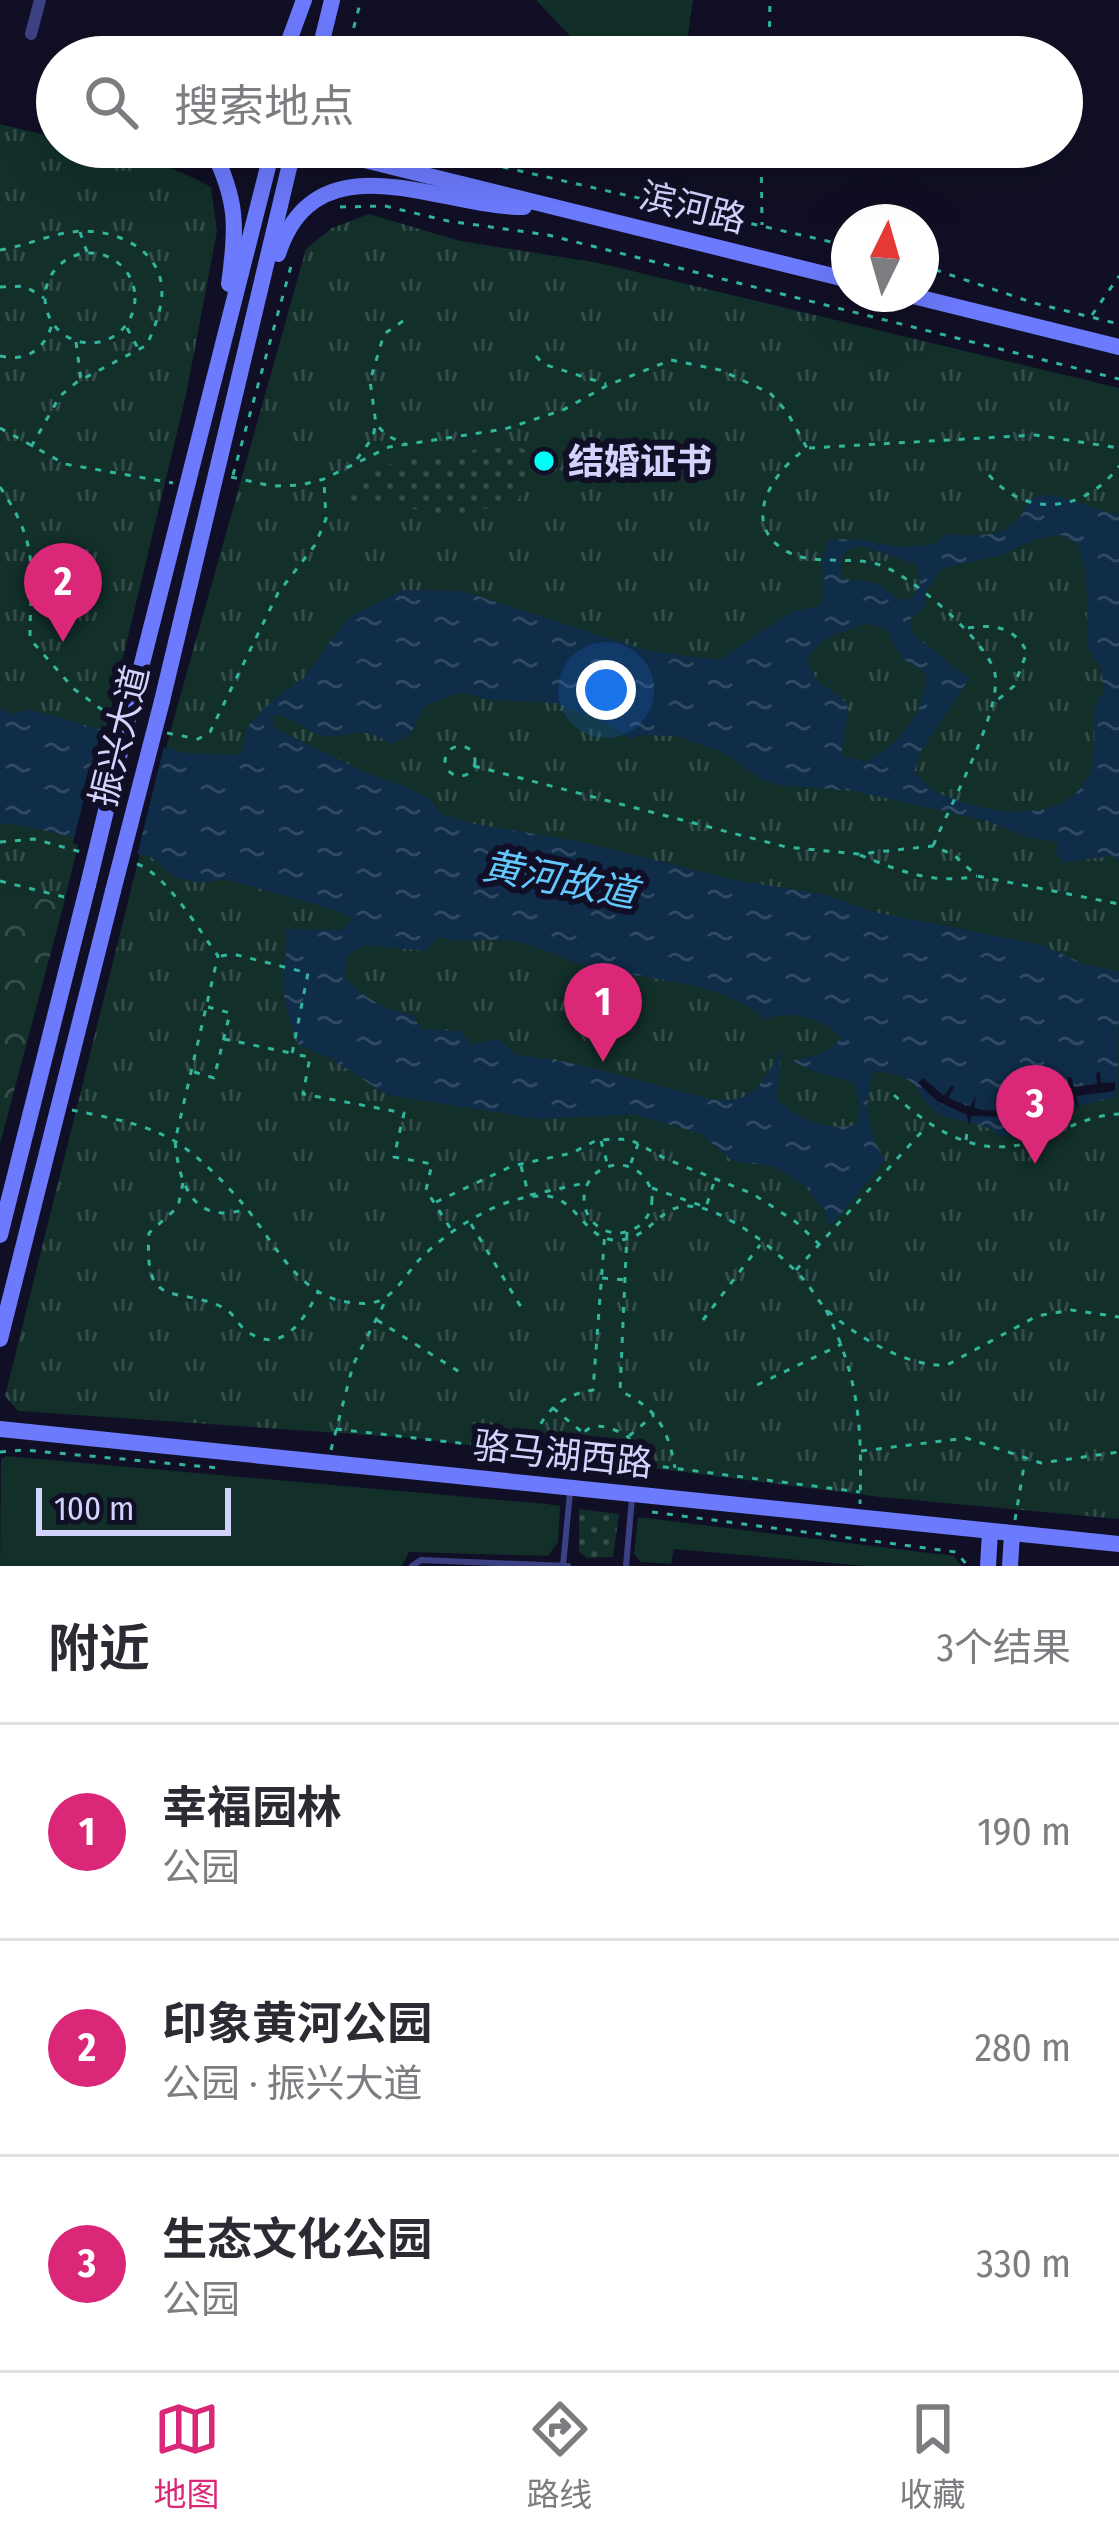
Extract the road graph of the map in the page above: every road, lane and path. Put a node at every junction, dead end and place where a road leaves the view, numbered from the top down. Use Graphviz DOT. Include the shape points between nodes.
graph roads {
  1 [pos="40,0"];
  2 [pos="307,0"];
  3 [pos="334,0"];
  4 [pos="361,0"];
  5 [pos="770,0"];
  6 [pos="32,34"];
  7 [pos="292,36"];
  8 [pos="300,36"];
  9 [pos="323,36"];
  10 [pos="331,36"];
  11 [pos="352,36"];
  12 [pos="769,36"];
  13 [pos="222,168"];
  14 [pos="268,168"];
  15 [pos="290,168"];
  16 [pos="396,168"];
  17 [pos="425,168"];
  18 [pos="506,168"];
  19 [pos="761,168"];
  20 [pos="551,206"];
  21 [pos="337,208"];
  22 [pos="761,226"];
  23 [pos="80,231"];
  24 [pos="831,242"];
  25 [pos="0,250"];
  26 [pos="88,254"];
  27 [pos="293,260"];
  28 [pos="939,271"];
  29 [pos="831,276"];
  30 [pos="1119,276"];
  31 [pos="0,287"];
  32 [pos="45,300"];
  33 [pos="939,302"];
  34 [pos="1091,317"];
  35 [pos="403,321"];
  36 [pos="52,323"];
  37 [pos="1119,324"];
  38 [pos="125,326"];
  39 [pos="76,341"];
  40 [pos="1119,347"];
  41 [pos="139,351"];
  42 [pos="0,356"];
  43 [pos="536,356"];
  44 [pos="243,363"];
  45 [pos="1119,379"];
  46 [pos="81,380"];
  47 [pos="214,380"];
  48 [pos="608,385"];
  49 [pos="376,424"];
  50 [pos="0,428"];
  51 [pos="407,445"];
  52 [pos="31,447"];
  53 [pos="807,448"];
  54 [pos="1119,448"];
  55 [pos="356,460"];
  56 [pos="1119,466"];
  57 [pos="225,475"];
  58 [pos="989,475"];
  59 [pos="188,485"];
  60 [pos="967,628"];
  61 [pos="994,703"];
  62 [pos="474,766"];
  63 [pos="0,842"];
  64 [pos="933,846"];
  65 [pos="87,853"];
  66 [pos="858,854"];
  67 [pos="126,862"];
  68 [pos="977,875"];
  69 [pos="0,881"];
  70 [pos="85,893"];
  71 [pos="1119,904"];
  72 [pos="218,956"];
  73 [pos="208,1007"];
  74 [pos="224,1039"];
  75 [pos="292,1054"];
  76 [pos="193,1072"];
  77 [pos="894,1095"];
  78 [pos="58,1108"];
  79 [pos="1119,1114"];
  80 [pos="968,1125"];
  81 [pos="928,1126"];
  82 [pos="601,1140"];
  83 [pos="176,1141"];
  84 [pos="639,1142"];
  85 [pos="965,1142"];
  86 [pos="520,1165"];
  87 [pos="608,1166"];
  88 [pos="630,1167"];
  89 [pos="716,1177"];
  90 [pos="183,1181"];
  91 [pos="588,1183"];
  92 [pos="650,1188"];
  93 [pos="529,1195"];
  94 [pos="522,1197"];
  95 [pos="434,1203"];
  96 [pos="706,1207"];
  97 [pos="247,1208"];
  98 [pos="724,1216"];
  99 [pos="470,1222"];
  100 [pos="452,1233"];
  101 [pos="0,1234"];
  102 [pos="604,1234"];
  103 [pos="628,1235"];
  104 [pos="763,1242"];
  105 [pos="821,1242"];
  106 [pos="795,1271"];
  107 [pos="600,1278"];
  108 [pos="626,1280"];
  109 [pos="318,1292"];
  110 [pos="389,1295"];
  111 [pos="826,1309"];
  112 [pos="524,1312"];
  113 [pos="1119,1318"];
  114 [pos="376,1319"];
  115 [pos="703,1320"];
  116 [pos="0,1340"];
  117 [pos="843,1344"];
  118 [pos="466,1376"];
  119 [pos="758,1385"];
  120 [pos="552,1406"];
  121 [pos="656,1414"];
  122 [pos="0,1429"];
  123 [pos="336,1429"];
  124 [pos="582,1432"];
  125 [pos="628,1437"];
  126 [pos="861,1450"];
  127 [pos="528,1451"];
  128 [pos="0,1452"];
  129 [pos="1119,1452"];
  130 [pos="573,1456"];
  131 [pos="1025,1460"];
  132 [pos="328,1463"];
  133 [pos="633,1463"];
  134 [pos="675,1468"];
  135 [pos="237,1469"];
  136 [pos="571,1488"];
  137 [pos="860,1492"];
  138 [pos="631,1502"];
  139 [pos="860,1518"];
  140 [pos="990,1532"];
  141 [pos="1012,1534"];
  142 [pos="1119,1544"];
  143 [pos="412,1566"];
  144 [pos="566,1566"];
  145 [pos="626,1566"];
  146 [pos="968,1566"];
  147 [pos="988,1566"];
  148 [pos="1010,1566"];
  1 -- 6 [label="street"];
  2 -- 7 [label="main road"];
  2 -- 8 [label="main road"];
  3 -- 9 [label="main road"];
  3 -- 10 [label="main road"];
  4 -- 11 [label="path"];
  5 -- 12 [label="path"];
  13 -- 47 [label="main road" via="237,230"];
  14 -- 47 [label="main road, 振兴大道"];
  15 -- 44 [label="main road, 振兴大道"];
  16 -- 20 [label="main road, 滨河路"];
  17 -- 20 [label="main road"];
  18 -- 22 [label="path"];
  19 -- 22 [label="path"];
  20 -- 29 [label="main road, 滨河路"];
  20 -- 44 [label="main road" via="499,207 370,183 318,199 282,242"];
  21 -- 45 [label="path" via="385,206 548,235"];
  22 -- 24 [label="path"];
  23 -- 25 [label="path"];
  23 -- 26 [label="path"];
  23 -- 41 [label="path" via="117,235 155,265 158,316"];
  26 -- 32 [label="path" via="60,265"];
  26 -- 38 [label="path" via="116,261 133,284"];
  27 -- 57 [label="path"];
  28 -- 34 [label="path"];
  30 -- 34 [label="path"];
  31 -- 32 [label="path" via="25,286"];
  32 -- 36 [label="path"];
  33 -- 40 [label="main road"];
  34 -- 37 [label="path"];
  35 -- 49 [label="path" via="384,334 371,370"];
  36 -- 39 [label="path"];
  36 -- 42 [label="path" via="34,353"];
  38 -- 39 [label="path" via="101,342"];
  38 -- 41 [label="path"];
  39 -- 46 [label="path"];
  41 -- 46 [label="path"];
  43 -- 48 [label="path"];
  44 -- 57 [label="main road, 振兴大道"];
  46 -- 52 [label="path" via="60,396"];
  47 -- 59 [label="main road, 振兴大道"];
  48 -- 51 [label="path" via="505,429"];
  48 -- 53 [label="path" via="671,360 720,370 770,393"];
  49 -- 51 [label="path"];
  49 -- 55 [label="path"];
  50 -- 52 [label="path"];
  51 -- 55 [label="path"];
  52 -- 59 [label="path" via="65,464"];
  53 -- 54 [label="path" via="1036,435"];
  53 -- 60 [label="path" via="774,476 762,516 767,532 801,557 878,564"];
  55 -- 57 [label="path" via="283,488"];
  56 -- 58 [label="path" via="1080,498 1050,503 1020,501"];
  57 -- 78 [label="main road, 振兴大道, bridge"];
  59 -- 70 [label="main road, 振兴大道, bridge"];
  60 -- 61 [label="path" via="995,671"];
  60 -- 61 [label="path" via="1011,630 1027,652 1015,686"];
  61 -- 64 [label="path"];
  62 -- 62 [label="path" via="468,748 446,754 454,775"];
  62 -- 66 [label="path" via="786,848"];
  63 -- 65 [label="path" via="34,839"];
  64 -- 66 [label="path"];
  64 -- 68 [label="path"];
  66 -- 68 [label="path" via="944,881"];
  67 -- 72 [label="path" via="145,866"];
  68 -- 71 [label="path"];
  69 -- 70 [label="path"];
  70 -- 101 [label="main road, 振兴大道"];
  72 -- 73 [label="path"];
  72 -- 75 [label="path" via="308,973"];
  73 -- 74 [label="path" via="230,1013"];
  73 -- 76 [label="path"];
  74 -- 75 [label="path"];
  74 -- 76 [label="path" via="214,1078"];
  75 -- 95 [label="path" via="310,1057 303,1094 404,1113 394,1157 432,1164 426,1190"];
  76 -- 83 [label="path"];
  77 -- 81 [label="path"];
  78 -- 83 [label="path"];
  78 -- 116 [label="main road, 振兴大道"];
  79 -- 85 [label="path" via="1004,1147"];
  80 -- 85 [label="path"];
  81 -- 85 [label="path"];
  81 -- 105 [label="path"];
  82 -- 84 [label="path"];
  82 -- 86 [label="path"];
  82 -- 87 [label="path"];
  83 -- 90 [label="path"];
  83 -- 97 [label="path"];
  84 -- 88 [label="path"];
  84 -- 89 [label="path"];
  86 -- 93 [label="path"];
  86 -- 95 [label="path"];
  87 -- 88 [label="path"];
  87 -- 91 [label="path"];
  88 -- 92 [label="path"];
  89 -- 96 [label="path"];
  89 -- 105 [label="path"];
  90 -- 97 [label="path" via="211,1212"];
  90 -- 109 [label="path" via="178,1207 149,1233 149,1264 160,1287 221,1306 250,1334 273,1338 304,1321"];
  91 -- 93 [label="path"];
  91 -- 102 [label="path" via="586,1212"];
  92 -- 96 [label="path"];
  92 -- 103 [label="path" via="649,1214"];
  93 -- 94 [label="path"];
  94 -- 99 [label="path"];
  94 -- 102 [label="path" via="559,1197"];
  95 -- 100 [label="path"];
  96 -- 98 [label="path"];
  97 -- 109 [label="path"];
  98 -- 103 [label="path" via="674,1208"];
  98 -- 104 [label="path"];
  99 -- 100 [label="path"];
  99 -- 112 [label="path"];
  100 -- 110 [label="path"];
  102 -- 103 [label="path"];
  102 -- 107 [label="path"];
  103 -- 108 [label="path"];
  104 -- 106 [label="path"];
  104 -- 115 [label="path"];
  105 -- 106 [label="path"];
  106 -- 111 [label="path"];
  107 -- 108 [label="path"];
  107 -- 120 [label="path" via="593,1390"];
  108 -- 121 [label="path" via="620,1391"];
  109 -- 110 [label="path" via="365,1304"];
  110 -- 114 [label="path"];
  111 -- 113 [label="path" via="932,1366 1037,1316 1071,1310"];
  111 -- 117 [label="path"];
  114 -- 118 [label="path"];
  114 -- 123 [label="path"];
  117 -- 119 [label="path"];
  117 -- 126 [label="path"];
  120 -- 124 [label="path"];
  120 -- 127 [label="path"];
  121 -- 125 [label="path"];
  121 -- 134 [label="path"];
  122 -- 132 [label="main road, 骆马湖西路"];
  123 -- 127 [label="path"];
  123 -- 132 [label="path"];
  124 -- 125 [label="path" via="601,1426"];
  124 -- 130 [label="path"];
  125 -- 133 [label="path"];
  126 -- 131 [label="path" via="966,1438"];
  126 -- 137 [label="path"];
  127 -- 130 [label="path"];
  128 -- 135 [label="path"];
  129 -- 131 [label="path"];
  130 -- 136 [label="path"];
  131 -- 141 [label="path"];
  132 -- 136 [label="main road, 骆马湖西路"];
  133 -- 134 [label="path"];
  133 -- 138 [label="path"];
  134 -- 137 [label="path"];
  136 -- 138 [label="main road, 骆马湖西路"];
  136 -- 144 [label="lane"];
  137 -- 139 [label="path"];
  138 -- 139 [label="main road, 骆马湖西路"];
  138 -- 145 [label="lane"];
  138 -- 146 [label="path" via="956,1552"];
  139 -- 140 [label="main road, 骆马湖西路"];
  140 -- 141 [label="main road, 骆马湖西路"];
  140 -- 147 [label="main road"];
  141 -- 142 [label="main road, 骆马湖西路"];
  141 -- 148 [label="main road"];
  143 -- 144 [label="lane"];
}
